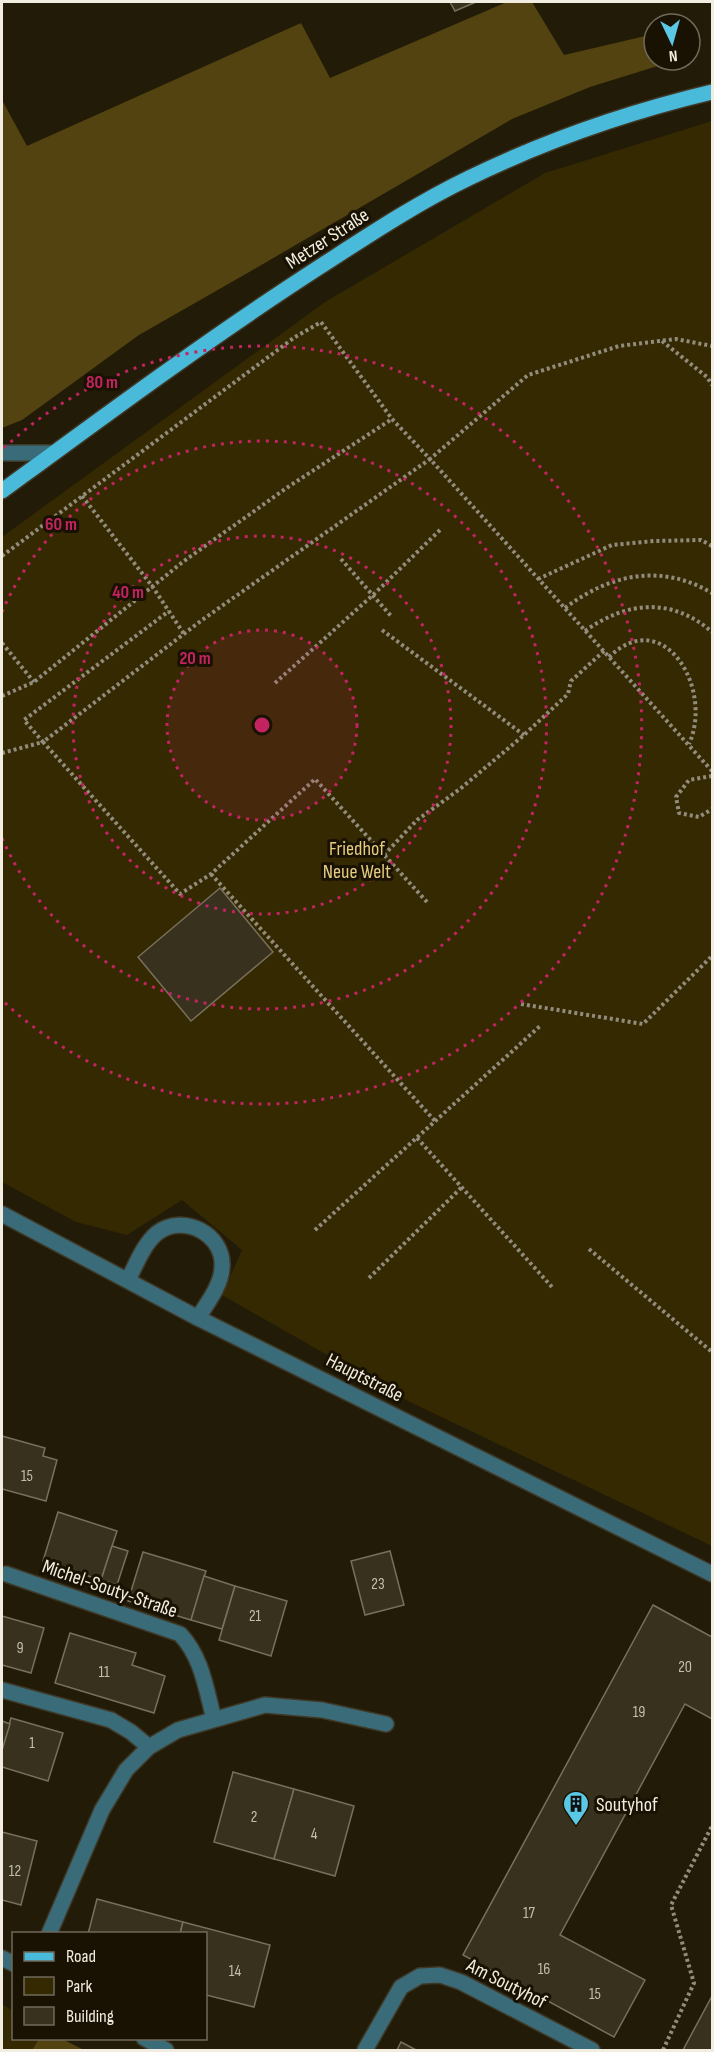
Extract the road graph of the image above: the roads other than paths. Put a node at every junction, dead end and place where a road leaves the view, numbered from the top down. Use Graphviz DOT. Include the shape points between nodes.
graph roads {
  1 [pos="712,92"];
  2 [pos="2,453"];
  3 [pos="53,453"];
  4 [pos="2,491"];
  5 [pos="2,1214"];
  6 [pos="128,1280"];
  7 [pos="198,1318"];
  8 [pos="6,1574"];
  9 [pos="712,1574"];
  10 [pos="2,1690"];
  11 [pos="214,1719"];
  12 [pos="386,1724"];
  13 [pos="149,1747"];
  14 [pos="50,1932"];
  15 [pos="148,2040"];
  16 [pos="165,2050"];
  17 [pos="365,2050"];
  18 [pos="592,2050"];
  1 -- 3 [label="main road, Metzer Straße" via="594,126 529,150 457,184 390,222 234,323"];
  2 -- 3 [label="street"];
  3 -- 4 [label="main road, Metzer Straße"];
  5 -- 6 [label="street, Hauptstraße"];
  6 -- 7 [label="street, Hauptstraße"];
  6 -- 7 [label="street" via="157,1233 175,1226 195,1227 207,1233 221,1255 222,1268"];
  7 -- 9 [label="street, Hauptstraße"];
  8 -- 11 [label="street, Michel-Souty-Straße" via="180,1634 198,1661"];
  10 -- 13 [label="street" via="111,1720"];
  11 -- 12 [label="street" via="265,1704 322,1710"];
  11 -- 13 [label="street" via="178,1730"];
  13 -- 14 [label="street" via="126,1770 102,1810"];
  15 -- 16 [label="street"];
  17 -- 18 [label="street, Am Soutyhof" via="401,1987 420,1976 440,1975 461,1982"];
}
